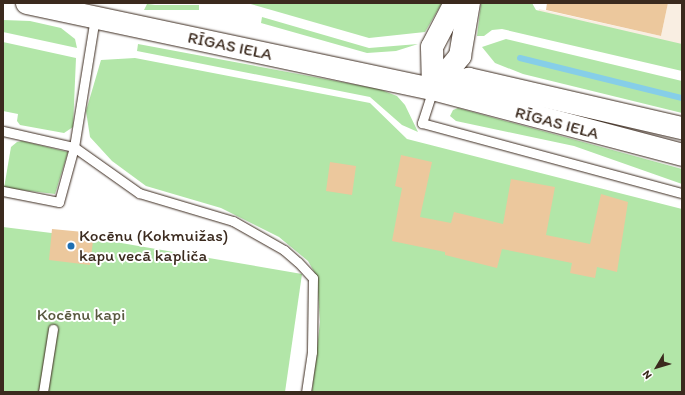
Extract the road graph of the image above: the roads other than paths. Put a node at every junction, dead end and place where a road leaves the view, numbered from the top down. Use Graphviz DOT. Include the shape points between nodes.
graph roads {
  1 [pos="27,3"];
  2 [pos="455,3"];
  3 [pos="469,3"];
  4 [pos="94,17"];
  5 [pos="433,89"];
  6 [pos="682,128"];
  7 [pos="3,131"];
  8 [pos="74,147"];
  9 [pos="682,155"];
  10 [pos="3,191"];
  11 [pos="682,194"];
  12 [pos="53,329"];
  13 [pos="43,392"];
  14 [pos="306,392"];
  1 -- 4 [label="main road, RĪGAS IELA"];
  2 -- 5 [label="main road" via="432,48"];
  3 -- 5 [label="main road" via="460,56"];
  4 -- 5 [label="main road, RĪGAS IELA"];
  4 -- 8 [label="lane"];
  5 -- 6 [label="main road, RĪGAS IELA" via="469,79"];
  5 -- 9 [label="main road, RĪGAS IELA"];
  5 -- 11 [label="lane" via="422,123"];
  7 -- 8 [label="lane"];
  8 -- 10 [label="lane" via="58,202"];
  8 -- 14 [label="lane" via="139,193 233,221 284,250 298,262 313,278 312,352"];
  12 -- 13 [label="lane"];
}
